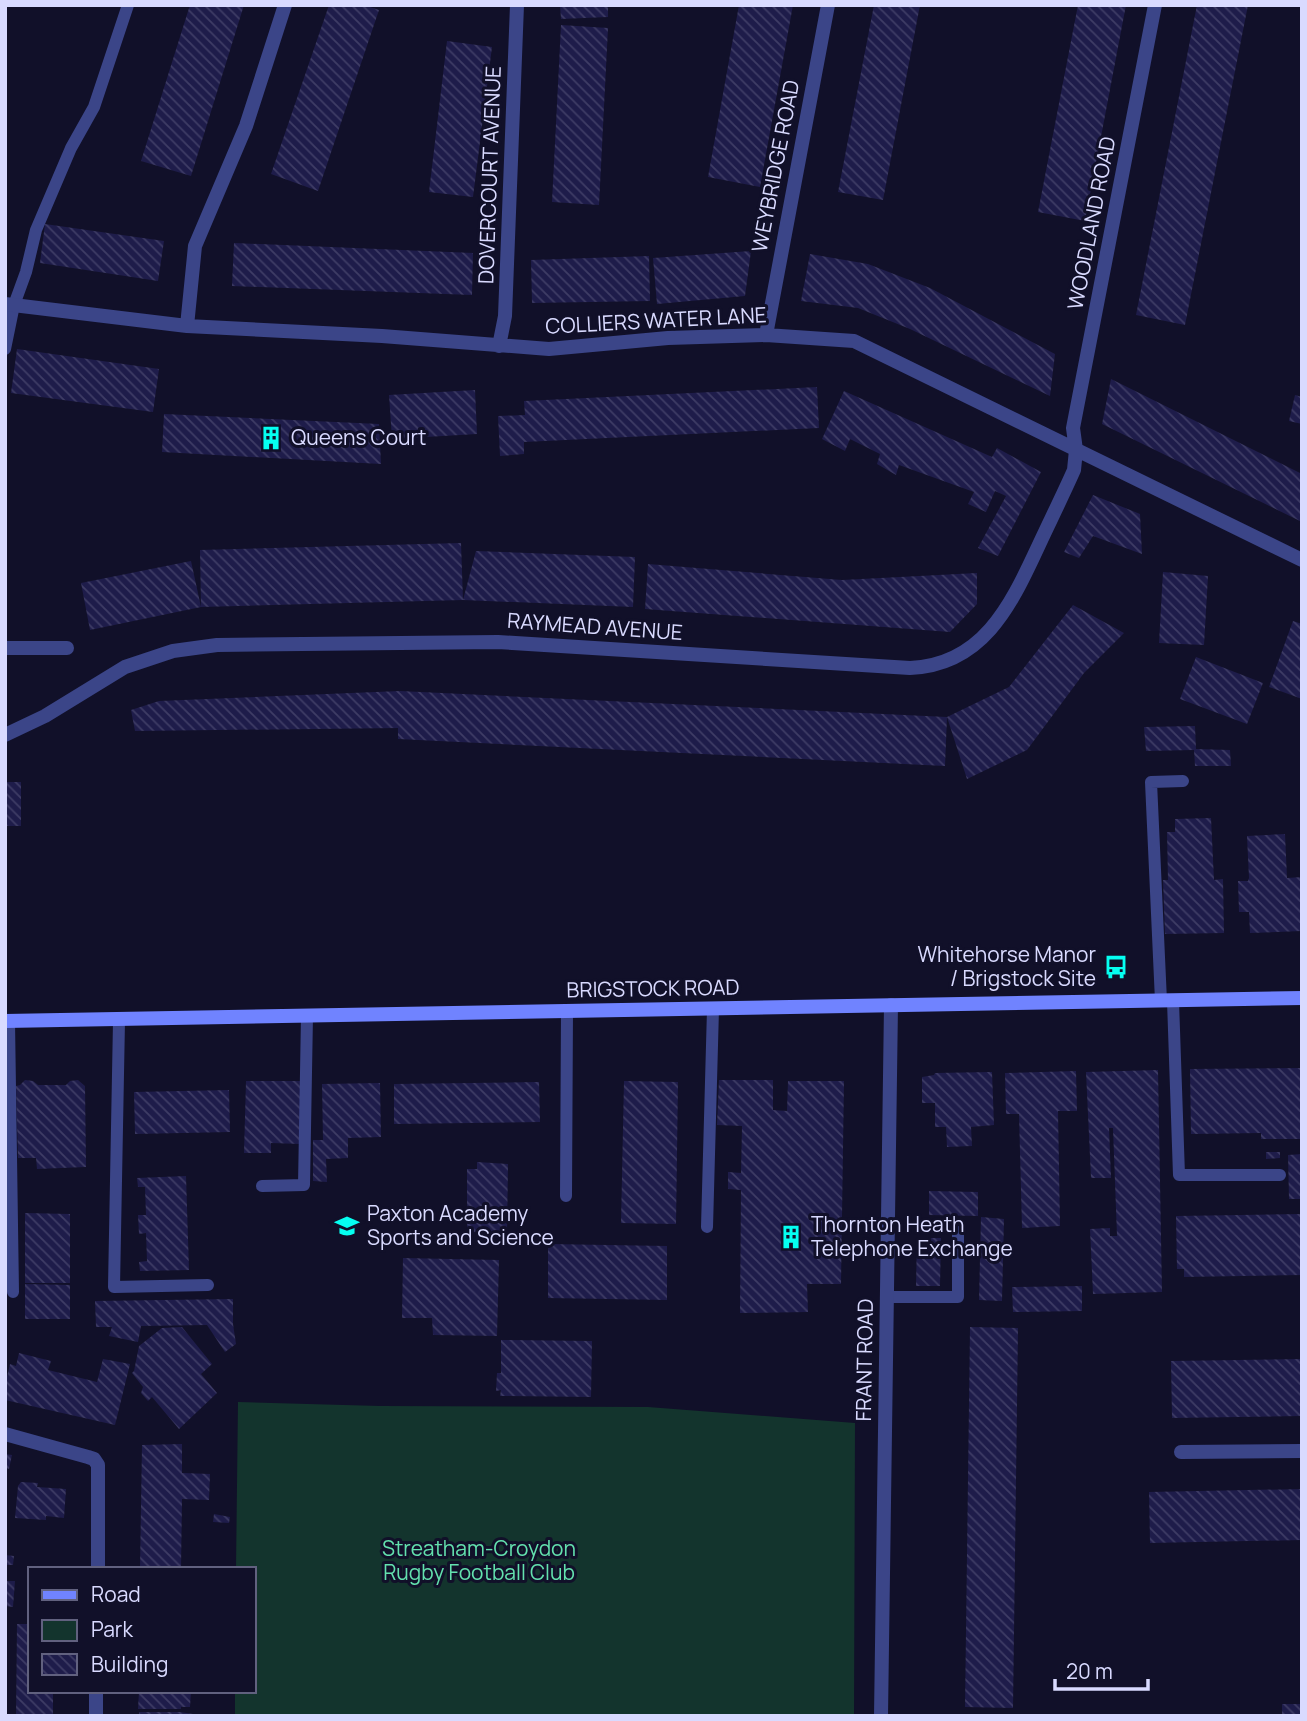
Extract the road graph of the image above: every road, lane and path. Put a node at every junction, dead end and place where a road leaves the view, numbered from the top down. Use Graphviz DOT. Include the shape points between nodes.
graph roads {
  1 [pos="128,5"];
  2 [pos="285,5"];
  3 [pos="517,5"];
  4 [pos="828,5"];
  5 [pos="1156,5"];
  6 [pos="10,304"];
  7 [pos="187,326"];
  8 [pos="765,335"];
  9 [pos="499,346"];
  10 [pos="5,349"];
  11 [pos="1076,450"];
  12 [pos="1302,559"];
  13 [pos="5,648"];
  14 [pos="66,648"];
  15 [pos="5,735"];
  16 [pos="1183,781"];
  17 [pos="1302,998"];
  18 [pos="1167,1001"];
  19 [pos="891,1005"];
  20 [pos="713,1009"];
  21 [pos="567,1011"];
  22 [pos="307,1016"];
  23 [pos="7,1021"];
  24 [pos="119,1021"];
  25 [pos="1280,1175"];
  26 [pos="261,1186"];
  27 [pos="566,1196"];
  28 [pos="707,1227"];
  29 [pos="958,1232"];
  30 [pos="208,1285"];
  31 [pos="13,1292"];
  32 [pos="887,1297"];
  33 [pos="5,1434"];
  34 [pos="1302,1451"];
  35 [pos="1181,1452"];
  36 [pos="98,1567"];
  37 [pos="96,1693"];
  38 [pos="96,1716"];
  39 [pos="881,1716"];
  1 -- 6 [label="lane" via="94,107 36,230 26,272"];
  2 -- 7 [label="street" via="246,126 195,246"];
  3 -- 9 [label="street, DOVERCOURT AVENUE" via="505,316"];
  4 -- 8 [label="street, WEYBRIDGE ROAD"];
  5 -- 11 [label="street, WOODLAND ROAD" via="1073,428"];
  6 -- 7 [label="street, COLLIERS WATER LANE"];
  6 -- 10 [label="lane"];
  7 -- 9 [label="street, COLLIERS WATER LANE"];
  8 -- 9 [label="street, COLLIERS WATER LANE" via="549,349"];
  8 -- 11 [label="street, COLLIERS WATER LANE" via="854,341"];
  11 -- 12 [label="street, COLLIERS WATER LANE"];
  11 -- 15 [label="street, RAYMEAD AVENUE" via="1074,470 1006,610 973,647 927,667 498,642 217,645 173,651 125,667"];
  13 -- 14 [label="street"];
  16 -- 18 [label="lane" via="1152,782"];
  17 -- 18 [label="main road, BRIGSTOCK ROAD"];
  18 -- 19 [label="main road, BRIGSTOCK ROAD"];
  18 -- 25 [label="lane" via="1179,1175"];
  19 -- 20 [label="main road, BRIGSTOCK ROAD"];
  19 -- 32 [label="street, FRANT ROAD"];
  20 -- 21 [label="main road, BRIGSTOCK ROAD"];
  20 -- 28 [label="lane"];
  21 -- 22 [label="main road, BRIGSTOCK ROAD"];
  21 -- 27 [label="lane"];
  22 -- 24 [label="main road, BRIGSTOCK ROAD"];
  22 -- 26 [label="lane" via="304,1185"];
  23 -- 24 [label="main road, BRIGSTOCK ROAD"];
  23 -- 31 [label="lane"];
  24 -- 30 [label="lane" via="114,1287"];
  29 -- 32 [label="lane" via="958,1297"];
  32 -- 39 [label="street, FRANT ROAD"];
  33 -- 36 [label="street" via="88,1457 99,1465"];
  34 -- 35 [label="street"];
  37 -- 38 [label="street"];
}
